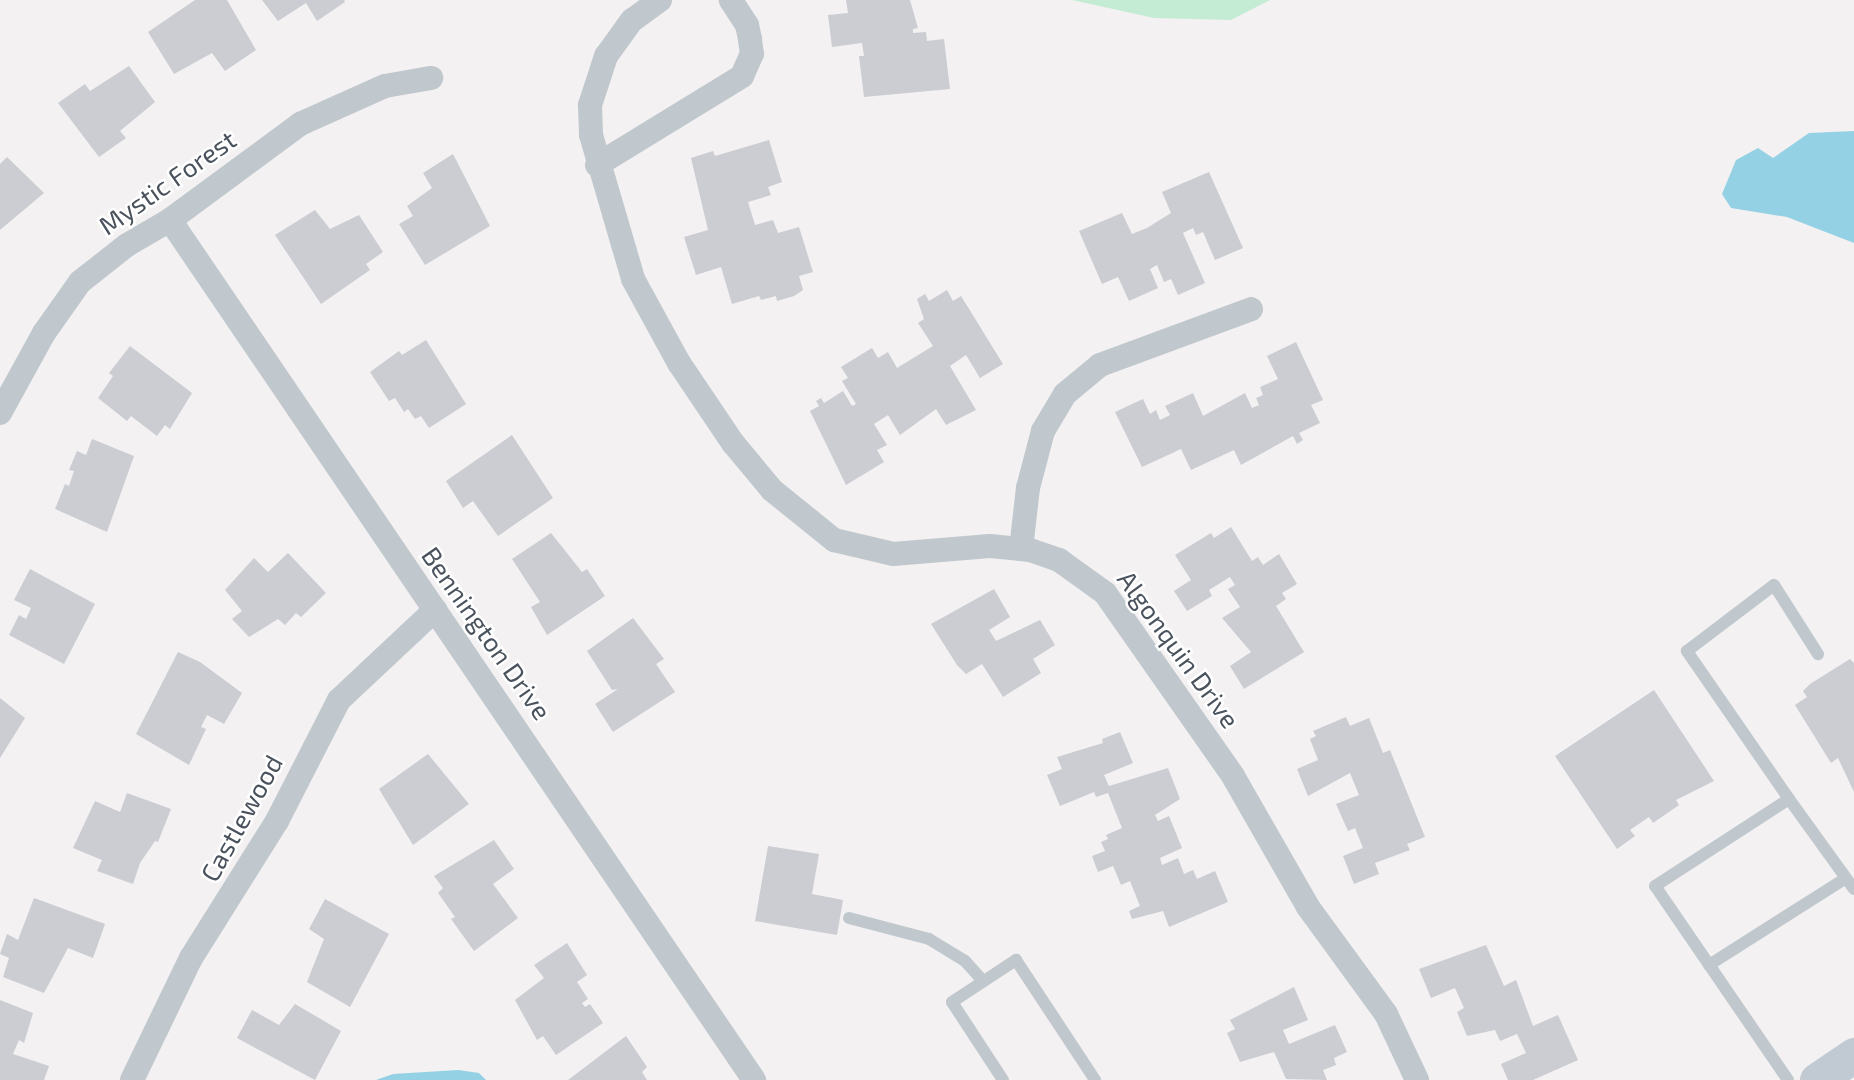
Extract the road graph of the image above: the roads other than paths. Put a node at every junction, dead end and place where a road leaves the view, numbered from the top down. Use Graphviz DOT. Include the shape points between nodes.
graph roads {
  1 [pos="660,0"];
  2 [pos="731,0"];
  3 [pos="430,78"];
  4 [pos="597,165"];
  5 [pos="170,220"];
  6 [pos="1251,309"];
  7 [pos="0,413"];
  8 [pos="1021,548"];
  9 [pos="435,610"];
  10 [pos="1818,654"];
  11 [pos="1789,799"];
  12 [pos="1846,878"];
  13 [pos="1854,889"];
  14 [pos="849,918"];
  15 [pos="1709,965"];
  16 [pos="983,981"];
  17 [pos="1854,1055"];
  18 [pos="132,1080"];
  19 [pos="754,1080"];
  20 [pos="1003,1080"];
  21 [pos="1096,1080"];
  22 [pos="1417,1080"];
  23 [pos="1788,1080"];
  24 [pos="1817,1080"];
  1 -- 4 [label="street, Algonquin Drive" via="632,20 617,38 596,78 590,105"];
  2 -- 4 [label="street" via="747,24 750,39 752,54 742,76"];
  3 -- 5 [label="street, Mystic Forest" via="385,86 300,124"];
  4 -- 8 [label="street, Algonquin Drive" via="633,279 679,363 772,490 834,540 863,548 892,554"];
  5 -- 7 [label="street, Mystic Forest" via="127,245 80,282 44,333"];
  5 -- 9 [label="street, Bennington Drive"];
  6 -- 8 [label="street" via="1100,365 1065,394 1043,431 1028,488"];
  8 -- 22 [label="street, Algonquin Drive" via="1059,560 1087,578 1120,612 1233,776 1308,906 1386,1014"];
  9 -- 18 [label="street, Castlewood" via="339,700 277,821 191,958"];
  9 -- 19 [label="street, Bennington Drive"];
  10 -- 11 [label="lane" via="1774,584 1687,650"];
  11 -- 12 [label="lane"];
  11 -- 15 [label="lane" via="1655,886"];
  12 -- 13 [label="lane"];
  12 -- 15 [label="lane"];
  14 -- 16 [label="lane" via="929,939 965,961"];
  15 -- 23 [label="lane"];
  16 -- 20 [label="lane" via="952,1002"];
  16 -- 21 [label="lane" via="1016,960"];
  17 -- 24 [label="street"];
}
